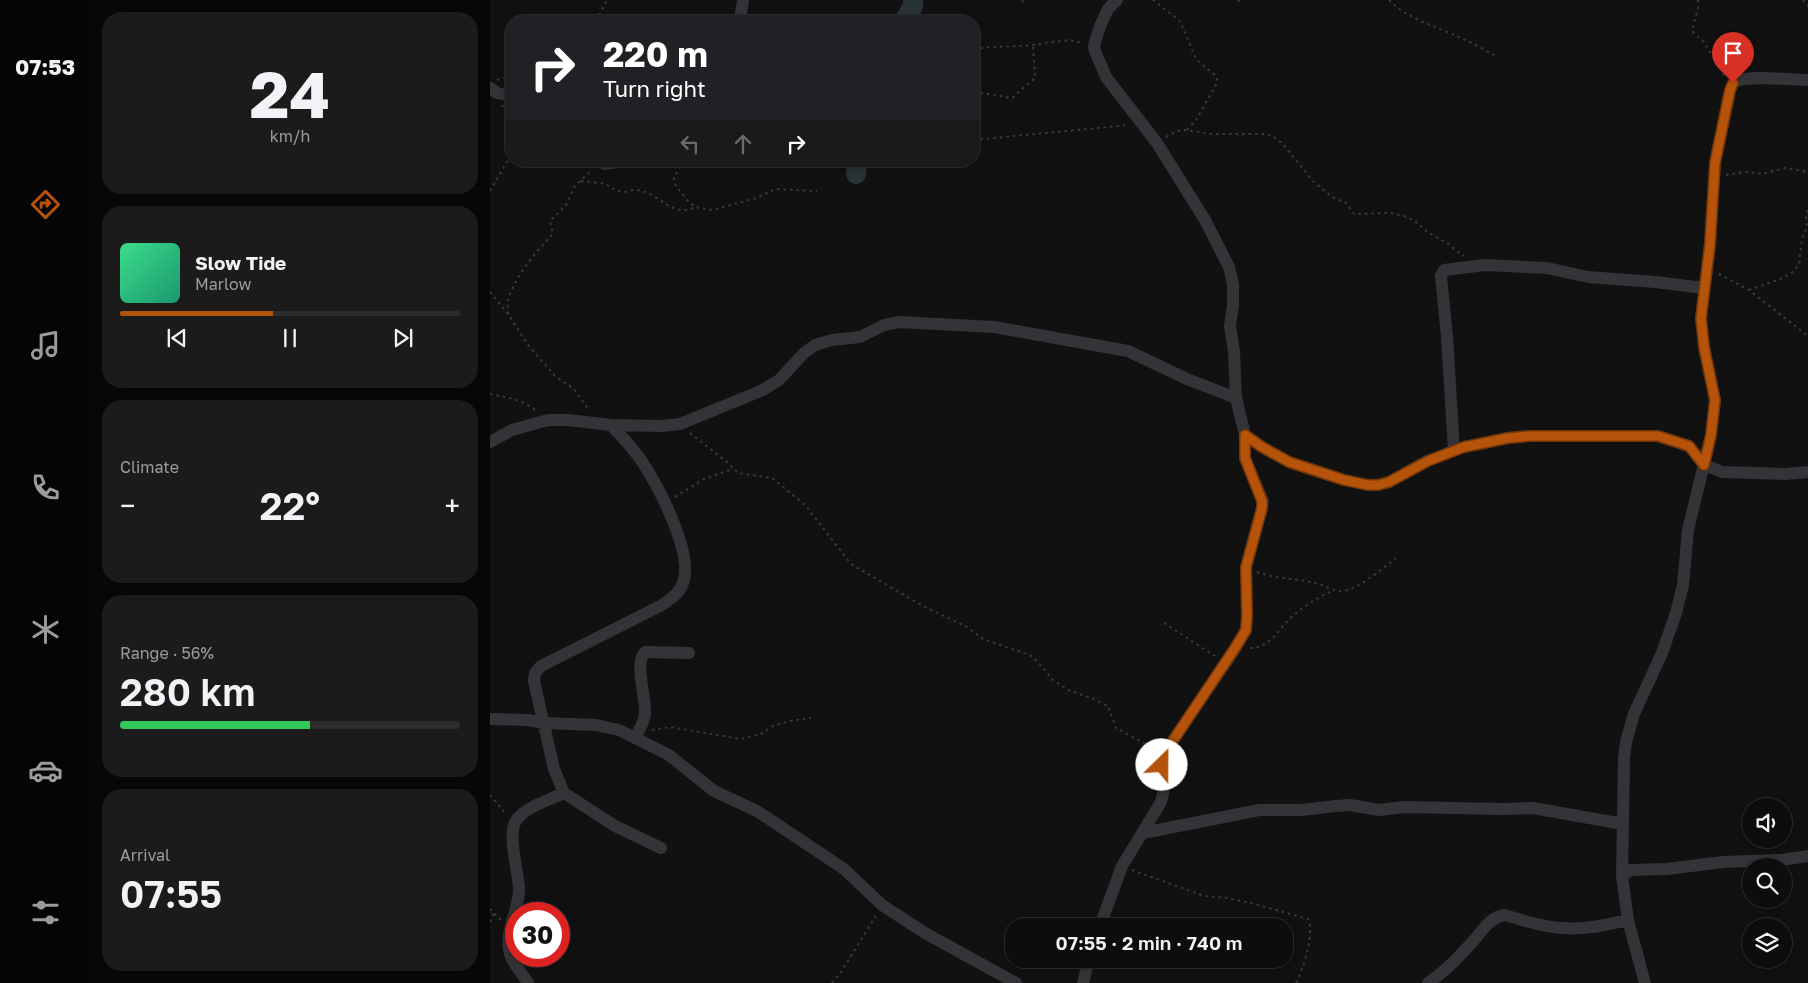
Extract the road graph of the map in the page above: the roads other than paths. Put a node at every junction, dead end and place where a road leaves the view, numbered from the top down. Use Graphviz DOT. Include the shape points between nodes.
graph roads {
  1 [pos="744,0"];
  2 [pos="1117,0"];
  3 [pos="741,15"];
  4 [pos="1808,80"];
  5 [pos="493,90"];
  6 [pos="505,94"];
  7 [pos="1704,288"];
  8 [pos="1236,398"];
  9 [pos="611,425"];
  10 [pos="1245,435"];
  11 [pos="490,442"];
  12 [pos="1454,451"];
  13 [pos="1704,465"];
  14 [pos="1808,472"];
  15 [pos="688,653"];
  16 [pos="490,720"];
  17 [pos="544,724"];
  18 [pos="637,734"];
  19 [pos="564,793"];
  20 [pos="1623,824"];
  21 [pos="1143,834"];
  22 [pos="661,848"];
  23 [pos="1808,856"];
  24 [pos="1622,876"];
  25 [pos="1103,918"];
  26 [pos="1628,920"];
  27 [pos="1087,968"];
  28 [pos="528,983"];
  29 [pos="1016,983"];
  30 [pos="1083,983"];
  31 [pos="1428,983"];
  32 [pos="1645,983"];
  1 -- 3 [label="street"];
  2 -- 8 [label="street" via="1108,9 1100,26 1095,51 1106,77 1160,148 1205,220 1229,268 1233,284 1230,326"];
  4 -- 7 [label="street" via="1749,79 1737,81 1732,86 1713,174 1710,244"];
  5 -- 6 [label="street"];
  7 -- 12 [label="street" via="1588,277 1547,268 1485,265 1444,270 1441,276"];
  7 -- 13 [label="street" via="1701,318 1715,400"];
  8 -- 9 [label="street" via="1128,351 994,327 899,322 860,337 815,345 779,380 763,390 680,424"];
  8 -- 10 [label="street"];
  9 -- 11 [label="street" via="548,420 512,430"];
  9 -- 17 [label="street" via="642,462 665,505 682,544 683,583 677,594 662,604 541,666 534,681"];
  10 -- 12 [label="street" via="1289,462 1368,485 1389,482"];
  10 -- 21 [label="street" via="1245,458 1262,501 1246,567 1246,630 1164,754 1161,802"];
  12 -- 13 [label="street" via="1530,436 1648,435 1689,446"];
  13 -- 14 [label="street" via="1722,472"];
  13 -- 20 [label="street" via="1688,530 1683,585 1676,613 1634,714 1626,742"];
  15 -- 18 [label="street" via="645,652 642,655 640,668 646,702 645,716"];
  16 -- 17 [label="street" via="528,720"];
  17 -- 18 [label="street" via="596,725"];
  17 -- 19 [label="street" via="554,769"];
  18 -- 29 [label="street" via="714,791 757,811 844,869 882,905"];
  19 -- 22 [label="street" via="615,826"];
  19 -- 28 [label="street" via="533,808 517,819 513,828 519,892 508,948"];
  20 -- 21 [label="street" via="1533,808 1404,807 1379,810 1336,806 1259,810"];
  20 -- 24 [label="street"];
  21 -- 25 [label="street" via="1122,866"];
  23 -- 24 [label="street" via="1631,870"];
  24 -- 26 [label="street"];
  26 -- 31 [label="street" via="1578,929 1504,915 1495,917"];
  26 -- 32 [label="street"];
  27 -- 30 [label="street"];
}
